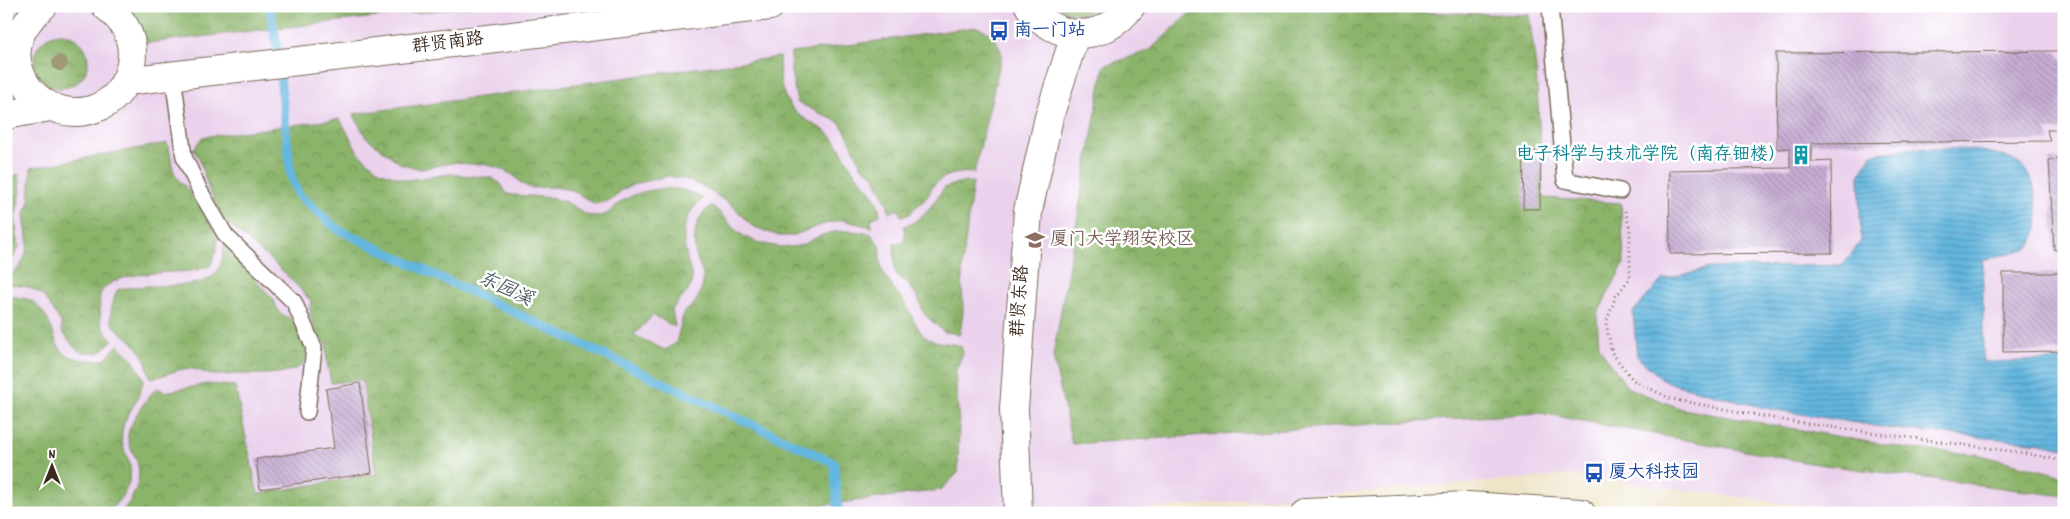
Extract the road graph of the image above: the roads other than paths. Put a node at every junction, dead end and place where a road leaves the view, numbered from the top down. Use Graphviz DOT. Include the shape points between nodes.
graph roads {
  1 [pos="106,6"];
  2 [pos="770,6"];
  3 [pos="1029,6"];
  4 [pos="1130,6"];
  5 [pos="1550,6"];
  6 [pos="27,11"];
  7 [pos="1075,35"];
  8 [pos="173,76"];
  9 [pos="126,81"];
  10 [pos="50,107"];
  11 [pos="6,115"];
  12 [pos="1620,191"];
  13 [pos="307,412"];
  14 [pos="1018,513"];
  15 [pos="1305,513"];
  16 [pos="1581,513"];
  1 -- 9 [label="street" via="120,18 130,36 132,58"];
  2 -- 8 [label="street, 群贤南路"];
  3 -- 7 [label="street" via="1037,17 1054,29"];
  4 -- 7 [label="street" via="1123,17 1106,29"];
  5 -- 12 [label="lane" via="1565,180"];
  6 -- 10 [label="street" via="16,57 22,79 33,95"];
  7 -- 14 [label="street, 群贤东路" via="1049,117 1028,211 1014,409"];
  8 -- 9 [label="street, 群贤南路"];
  8 -- 13 [label="lane" via="184,157 200,191 226,236 294,302 314,348"];
  9 -- 10 [label="street" via="116,95 100,107 70,112"];
  10 -- 11 [label="street"];
  15 -- 16 [label="street" via="1468,506"];
}
